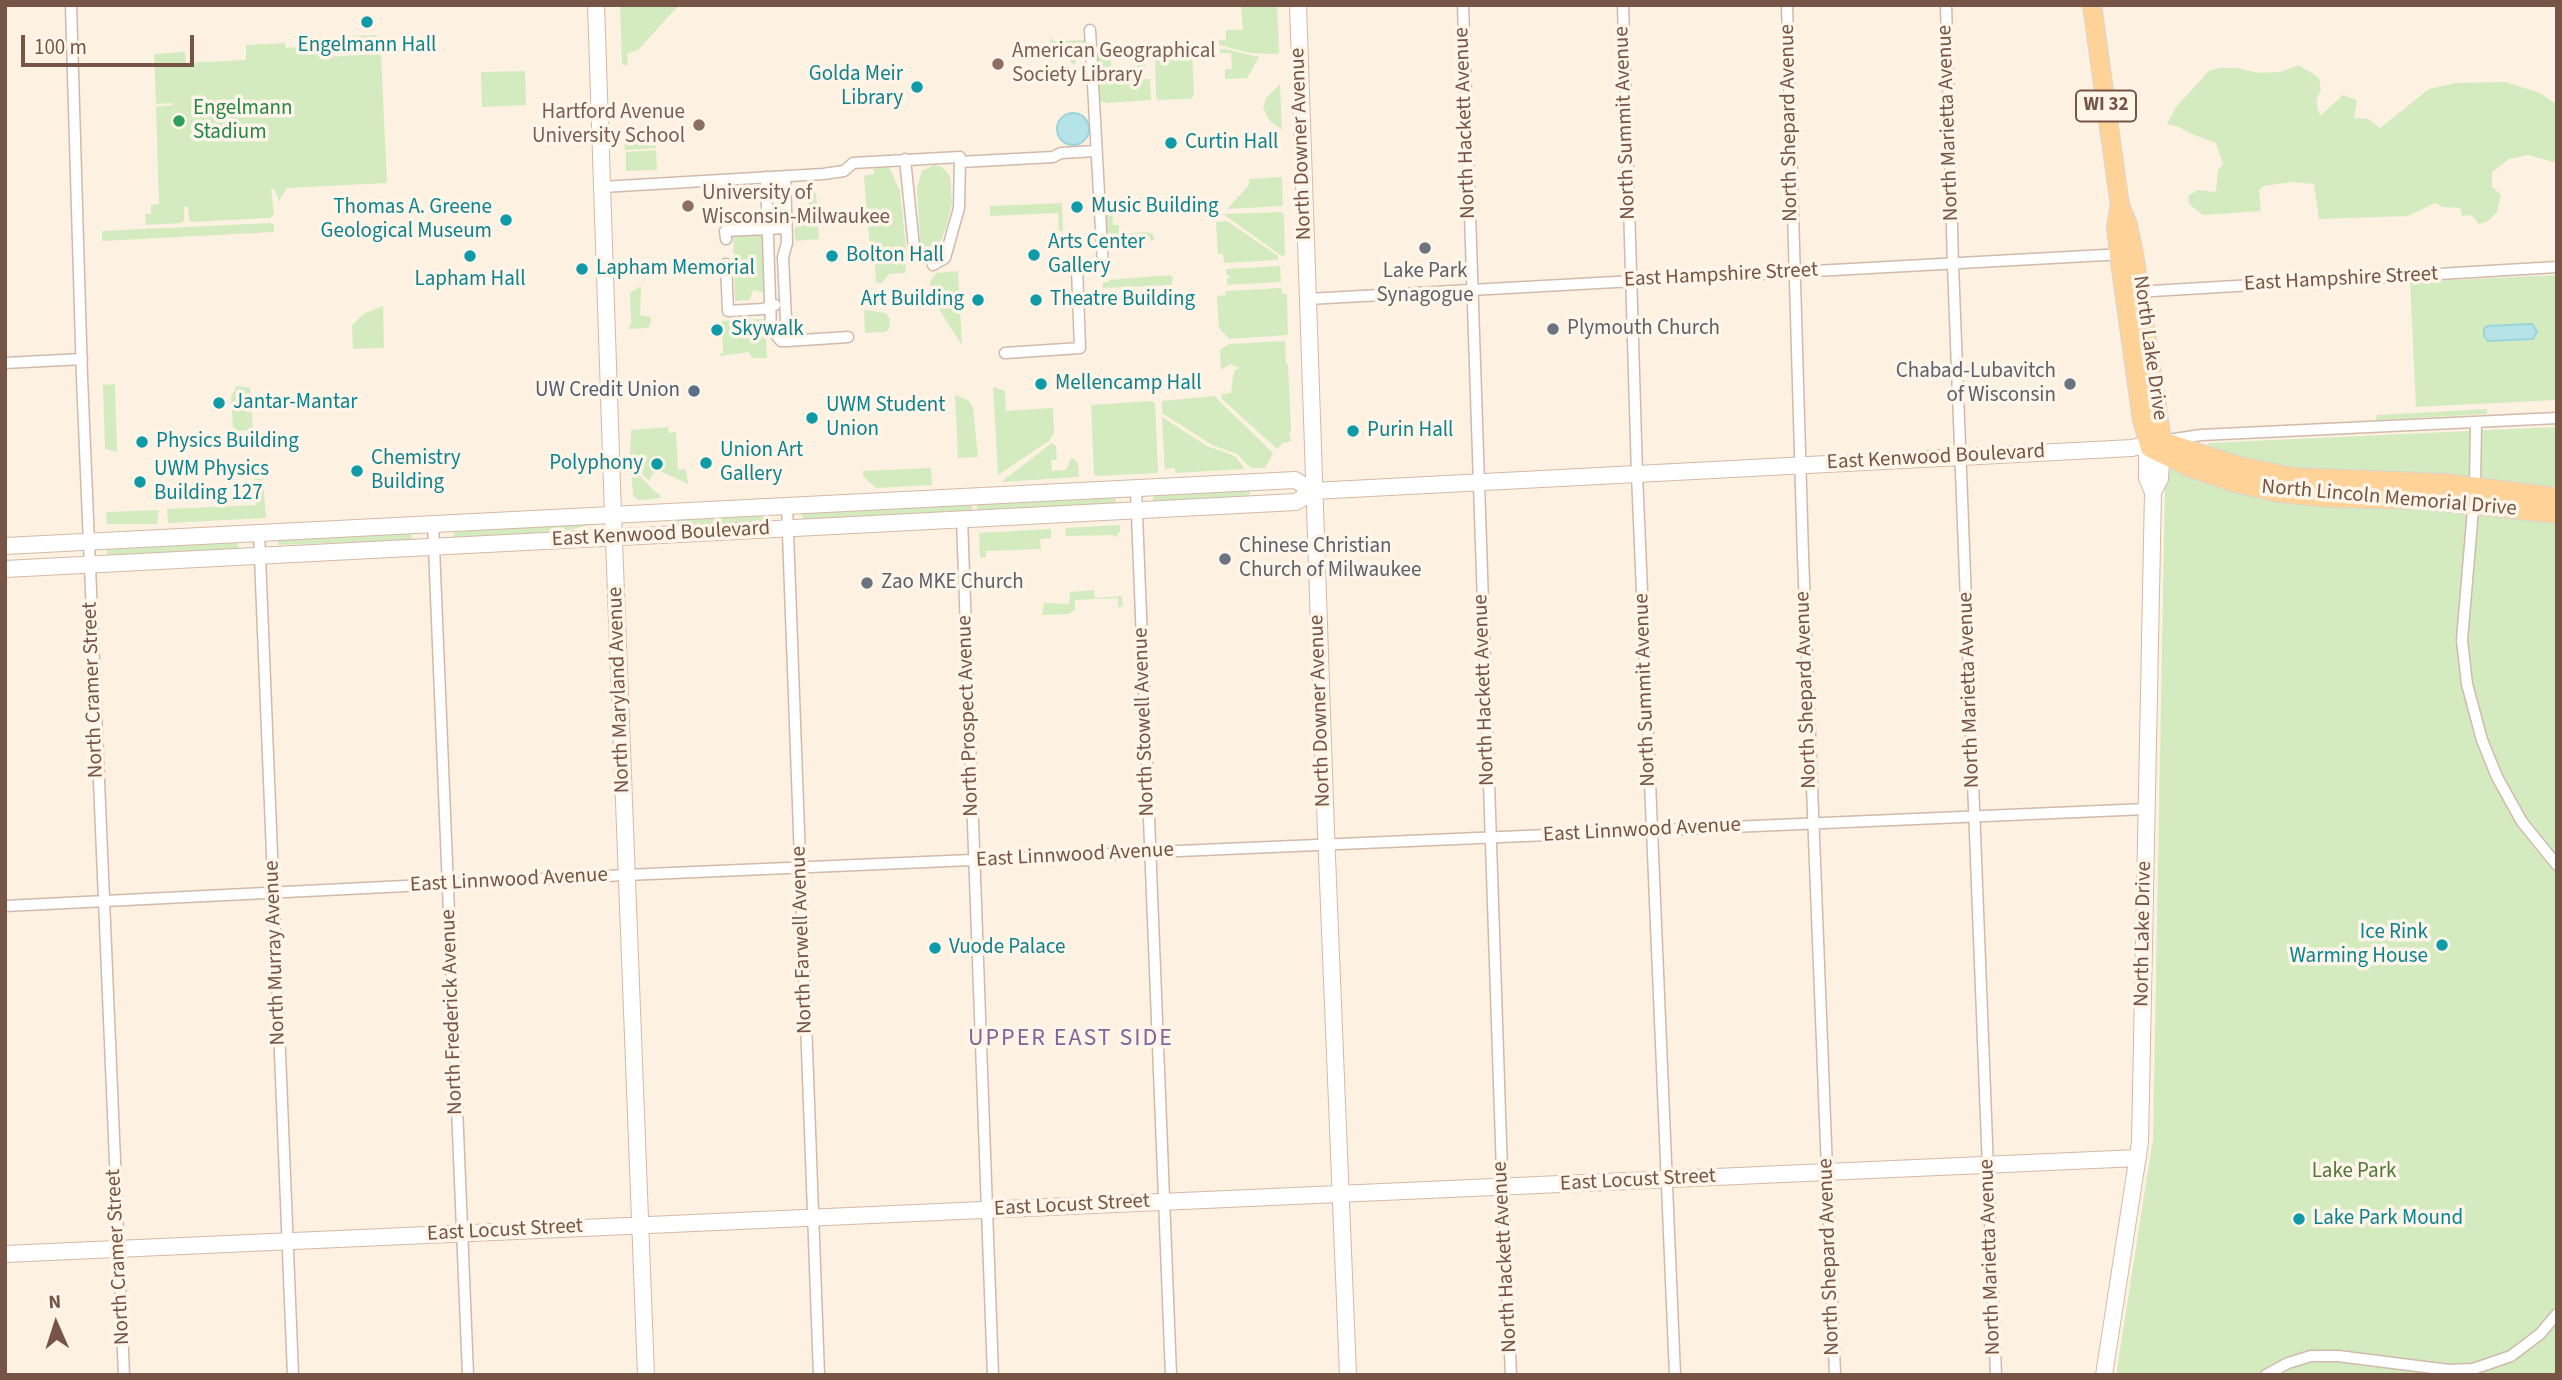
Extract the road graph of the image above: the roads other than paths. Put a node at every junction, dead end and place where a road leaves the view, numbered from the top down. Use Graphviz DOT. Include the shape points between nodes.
graph roads {
  1 [pos="71,5"];
  2 [pos="596,5"];
  3 [pos="1298,5"];
  4 [pos="1463,5"];
  5 [pos="1623,5"];
  6 [pos="1787,5"];
  7 [pos="1946,5"];
  8 [pos="2092,5"];
  9 [pos="1090,30"];
  10 [pos="1096,151"];
  11 [pos="905,159"];
  12 [pos="960,162"];
  13 [pos="785,176"];
  14 [pos="766,177"];
  15 [pos="602,187"];
  16 [pos="786,228"];
  17 [pos="768,229"];
  18 [pos="726,239"];
  19 [pos="2127,254"];
  20 [pos="915,257"];
  21 [pos="726,264"];
  22 [pos="933,265"];
  23 [pos="1952,265"];
  24 [pos="2557,267"];
  25 [pos="1793,272"];
  26 [pos="1630,282"];
  27 [pos="1471,289"];
  28 [pos="2133,293"];
  29 [pos="1308,299"];
  30 [pos="785,305"];
  31 [pos="770,306"];
  32 [pos="848,337"];
  33 [pos="786,341"];
  34 [pos="1004,353"];
  35 [pos="82,359"];
  36 [pos="5,363"];
  37 [pos="2557,418"];
  38 [pos="2476,423"];
  39 [pos="2157,446"];
  40 [pos="1961,457"];
  41 [pos="1800,465"];
  42 [pos="1637,474"];
  43 [pos="1479,482"];
  44 [pos="2474,486"];
  45 [pos="1136,489"];
  46 [pos="1313,491"];
  47 [pos="2557,497"];
  48 [pos="2473,504"];
  49 [pos="787,506"];
  50 [pos="1137,511"];
  51 [pos="2557,514"];
  52 [pos="613,515"];
  53 [pos="962,519"];
  54 [pos="433,523"];
  55 [pos="788,527"];
  56 [pos="258,532"];
  57 [pos="614,538"];
  58 [pos="89,541"];
  59 [pos="5,546"];
  60 [pos="434,547"];
  61 [pos="260,556"];
  62 [pos="90,565"];
  63 [pos="5,569"];
  64 [pos="2146,809"];
  65 [pos="1975,817"];
  66 [pos="1812,824"];
  67 [pos="1652,831"];
  68 [pos="1490,838"];
  69 [pos="1326,845"];
  70 [pos="1150,853"];
  71 [pos="975,860"];
  72 [pos="2557,865"];
  73 [pos="801,867"];
  74 [pos="626,875"];
  75 [pos="448,884"];
  76 [pos="273,892"];
  77 [pos="103,901"];
  78 [pos="5,906"];
  79 [pos="2138,1158"];
  80 [pos="1987,1165"];
  81 [pos="1826,1172"];
  82 [pos="1668,1179"];
  83 [pos="1503,1187"];
  84 [pos="1341,1194"];
  85 [pos="1164,1202"];
  86 [pos="988,1210"];
  87 [pos="812,1217"];
  88 [pos="639,1225"];
  89 [pos="463,1233"];
  90 [pos="288,1241"];
  91 [pos="119,1248"];
  92 [pos="5,1254"];
  93 [pos="2557,1314"];
  94 [pos="124,1375"];
  95 [pos="293,1375"];
  96 [pos="468,1375"];
  97 [pos="646,1375"];
  98 [pos="819,1375"];
  99 [pos="993,1375"];
  100 [pos="1171,1375"];
  101 [pos="1348,1375"];
  102 [pos="1511,1375"];
  103 [pos="1675,1375"];
  104 [pos="1835,1375"];
  105 [pos="1996,1375"];
  106 [pos="2104,1375"];
  107 [pos="2266,1375"];
  1 -- 35 [label="street, North Cramer Street"];
  2 -- 15 [label="street, North Maryland Avenue"];
  3 -- 29 [label="street, North Downer Avenue"];
  4 -- 27 [label="street, North Hackett Avenue"];
  5 -- 26 [label="street, North Summit Avenue"];
  6 -- 25 [label="street, North Shepard Avenue"];
  7 -- 23 [label="street, North Marietta Avenue"];
  8 -- 19 [label="main road, North Lake Drive / WI 32" via="2120,206 2116,227"];
  9 -- 10 [label="street"];
  10 -- 12 [label="street"];
  10 -- 34 [label="street" via="1103,266 1077,268 1080,348"];
  11 -- 12 [label="street" via="960,157"];
  11 -- 13 [label="street"];
  11 -- 20 [label="street"];
  12 -- 22 [label="street" via="959,208 946,258"];
  13 -- 14 [label="street"];
  13 -- 16 [label="street"];
  14 -- 15 [label="street"];
  14 -- 17 [label="street"];
  15 -- 52 [label="street, North Maryland Avenue"];
  16 -- 17 [label="street"];
  16 -- 30 [label="street"];
  17 -- 18 [label="street" via="725,231"];
  17 -- 31 [label="street"];
  19 -- 23 [label="street, East Hampshire Street"];
  19 -- 28 [label="main road, North Lake Drive / WI 32"];
  21 -- 31 [label="street" via="729,311"];
  23 -- 25 [label="street, East Hampshire Street"];
  23 -- 40 [label="street, North Marietta Avenue"];
  24 -- 28 [label="street, East Hampshire Street"];
  25 -- 26 [label="street, East Hampshire Street"];
  25 -- 41 [label="street, North Shepard Avenue"];
  26 -- 27 [label="street, East Hampshire Street"];
  26 -- 42 [label="street, North Summit Avenue"];
  27 -- 29 [label="street, East Hampshire Street"];
  27 -- 43 [label="street, North Hackett Avenue"];
  28 -- 39 [label="main road, North Lake Drive / WI 32"];
  29 -- 46 [label="street, North Downer Avenue"];
  30 -- 31 [label="street"];
  30 -- 33 [label="street"];
  31 -- 33 [label="street" via="771,329"];
  32 -- 33 [label="street"];
  35 -- 36 [label="street"];
  35 -- 58 [label="street, North Cramer Street"];
  37 -- 38 [label="street, East Kenwood Boulevard"];
  38 -- 39 [label="street, East Kenwood Boulevard" via="2201,435"];
  38 -- 44 [label="street"];
  39 -- 40 [label="street, East Kenwood Boulevard"];
  39 -- 44 [label="main road, North Lincoln Memorial Drive" via="2293,477"];
  39 -- 48 [label="main road, North Lincoln Memorial Drive" via="2235,483 2280,493"];
  39 -- 64 [label="street, North Lake Drive / WI 32" via="2147,478 2153,492"];
  40 -- 41 [label="street, East Kenwood Boulevard"];
  40 -- 65 [label="street, North Marietta Avenue"];
  41 -- 42 [label="street, East Kenwood Boulevard"];
  41 -- 66 [label="street, North Shepard Avenue"];
  42 -- 43 [label="street, East Kenwood Boulevard"];
  42 -- 67 [label="street, North Summit Avenue"];
  43 -- 46 [label="street, East Kenwood Boulevard"];
  43 -- 68 [label="street, North Hackett Avenue"];
  44 -- 47 [label="main road, North Lincoln Memorial Drive"];
  44 -- 48 [label="street"];
  45 -- 46 [label="street, East Kenwood Boulevard" via="1295,480"];
  45 -- 49 [label="street, East Kenwood Boulevard"];
  45 -- 50 [label="street, North Stowell Avenue"];
  46 -- 50 [label="street, East Kenwood Boulevard" via="1296,502"];
  46 -- 69 [label="street, North Downer Avenue"];
  48 -- 51 [label="main road, North Lincoln Memorial Drive"];
  48 -- 72 [label="street" via="2462,640 2465,671 2482,740 2509,799"];
  49 -- 52 [label="street, East Kenwood Boulevard"];
  49 -- 55 [label="street, North Farwell Avenue"];
  50 -- 53 [label="street, East Kenwood Boulevard"];
  50 -- 70 [label="street, North Stowell Avenue"];
  52 -- 54 [label="street, East Kenwood Boulevard"];
  52 -- 57 [label="street, North Maryland Avenue"];
  53 -- 55 [label="street, East Kenwood Boulevard"];
  53 -- 71 [label="street, North Prospect Avenue"];
  54 -- 56 [label="street, East Kenwood Boulevard"];
  54 -- 60 [label="street, North Frederick Avenue"];
  55 -- 57 [label="street, East Kenwood Boulevard"];
  55 -- 73 [label="street, North Farwell Avenue"];
  56 -- 58 [label="street, East Kenwood Boulevard"];
  56 -- 61 [label="street, North Murray Avenue"];
  57 -- 60 [label="street, East Kenwood Boulevard"];
  57 -- 74 [label="street, North Maryland Avenue"];
  58 -- 59 [label="street, East Kenwood Boulevard"];
  58 -- 62 [label="street, North Cramer Street"];
  60 -- 61 [label="street, East Kenwood Boulevard"];
  60 -- 75 [label="street, North Frederick Avenue"];
  61 -- 62 [label="street, East Kenwood Boulevard"];
  61 -- 76 [label="street, North Murray Avenue"];
  62 -- 63 [label="street, East Kenwood Boulevard"];
  62 -- 77 [label="street, North Cramer Street"];
  64 -- 65 [label="street, East Linnwood Avenue"];
  64 -- 79 [label="street, North Lake Drive / WI 32"];
  65 -- 66 [label="street, East Linnwood Avenue"];
  65 -- 80 [label="street, North Marietta Avenue"];
  66 -- 67 [label="street, East Linnwood Avenue"];
  66 -- 81 [label="street, North Shepard Avenue"];
  67 -- 68 [label="street, East Linnwood Avenue"];
  67 -- 82 [label="street, North Summit Avenue"];
  68 -- 69 [label="street, East Linnwood Avenue"];
  68 -- 83 [label="street, North Hackett Avenue"];
  69 -- 70 [label="street, East Linnwood Avenue"];
  69 -- 84 [label="street, North Downer Avenue"];
  70 -- 71 [label="street, East Linnwood Avenue"];
  70 -- 85 [label="street, North Stowell Avenue"];
  71 -- 73 [label="street, East Linnwood Avenue"];
  71 -- 86 [label="street, North Prospect Avenue"];
  73 -- 74 [label="street, East Linnwood Avenue"];
  73 -- 87 [label="street, North Farwell Avenue"];
  74 -- 75 [label="street, East Linnwood Avenue"];
  74 -- 88 [label="street, North Maryland Avenue"];
  75 -- 76 [label="street, East Linnwood Avenue"];
  75 -- 89 [label="street, North Frederick Avenue"];
  76 -- 77 [label="street, East Linnwood Avenue"];
  76 -- 90 [label="street, North Murray Avenue"];
  77 -- 78 [label="street, East Linnwood Avenue"];
  77 -- 91 [label="street, North Cramer Street"];
  79 -- 80 [label="street, East Locust Street"];
  79 -- 106 [label="street, North Lake Drive / WI 32"];
  80 -- 81 [label="street, East Locust Street"];
  80 -- 105 [label="street, North Marietta Avenue"];
  81 -- 82 [label="street, East Locust Street"];
  81 -- 104 [label="street, North Shepard Avenue"];
  82 -- 83 [label="street, East Locust Street"];
  82 -- 103 [label="street, North Summit Avenue"];
  83 -- 84 [label="street, East Locust Street"];
  83 -- 102 [label="street, North Hackett Avenue"];
  84 -- 85 [label="street, East Locust Street"];
  84 -- 101 [label="street, North Downer Avenue"];
  85 -- 86 [label="street, East Locust Street"];
  85 -- 100 [label="street, North Stowell Avenue"];
  86 -- 87 [label="street, East Locust Street"];
  86 -- 99 [label="street, North Prospect Avenue"];
  87 -- 88 [label="street, East Locust Street"];
  87 -- 98 [label="street, North Farwell Avenue"];
  88 -- 89 [label="street, East Locust Street"];
  88 -- 97 [label="street, North Maryland Avenue"];
  89 -- 90 [label="street, East Locust Street"];
  89 -- 96 [label="street, North Frederick Avenue"];
  90 -- 91 [label="street, East Locust Street"];
  90 -- 95 [label="street, North Murray Avenue"];
  91 -- 92 [label="street, East Locust Street"];
  91 -- 94 [label="street, North Cramer Street"];
  93 -- 107 [label="street" via="2511,1356 2473,1369 2312,1356"];
}
